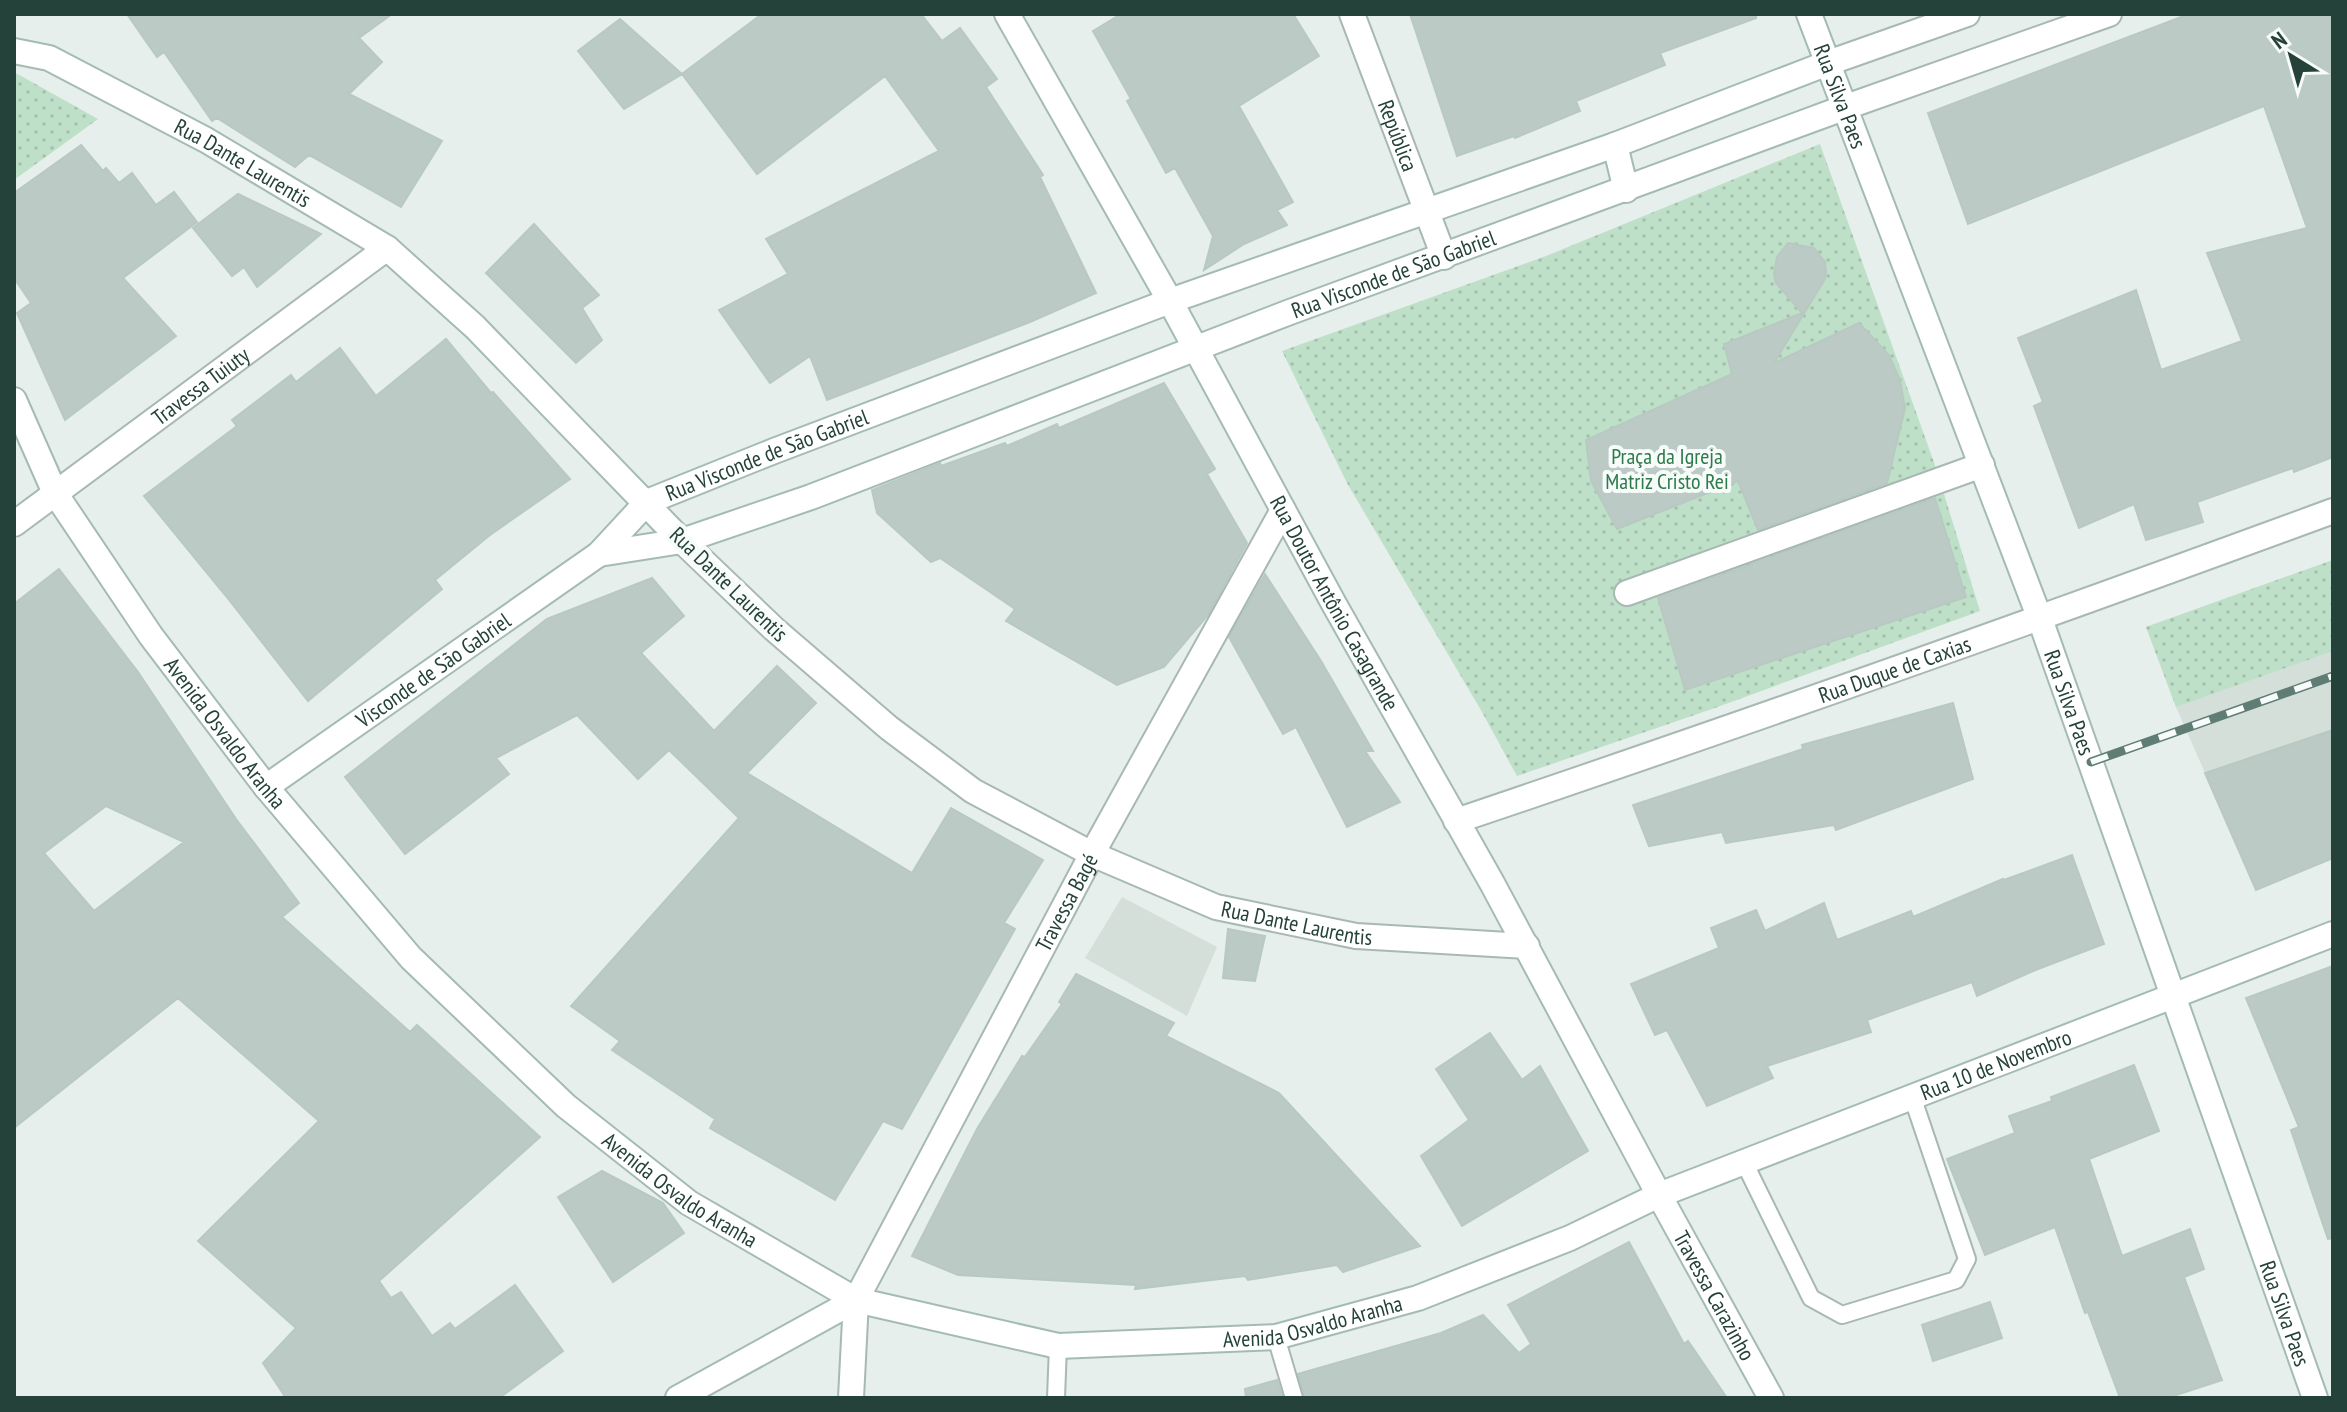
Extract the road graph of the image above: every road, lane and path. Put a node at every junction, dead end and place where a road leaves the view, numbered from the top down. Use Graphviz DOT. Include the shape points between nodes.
graph roads {
  1 [pos="1007,14"];
  2 [pos="1352,14"];
  3 [pos="1809,14"];
  4 [pos="1967,14"];
  5 [pos="2109,14"];
  6 [pos="14,51"];
  7 [pos="1828,63"];
  8 [pos="1846,107"];
  9 [pos="1615,145"];
  10 [pos="1626,190"];
  11 [pos="1427,213"];
  12 [pos="387,248"];
  13 [pos="1444,257"];
  14 [pos="1170,301"];
  15 [pos="1195,350"];
  16 [pos="14,400"];
  17 [pos="1982,465"];
  18 [pos="55,493"];
  19 [pos="647,502"];
  20 [pos="1283,510"];
  21 [pos="2333,511"];
  22 [pos="14,524"];
  23 [pos="682,541"];
  24 [pos="599,554"];
  25 [pos="1627,593"];
  26 [pos="2040,619"];
  27 [pos="266,787"];
  28 [pos="1456,821"];
  29 [pos="1092,854"];
  30 [pos="2333,934"];
  31 [pos="1527,946"];
  32 [pos="2174,994"];
  33 [pos="1912,1096"];
  34 [pos="1744,1162"];
  35 [pos="1659,1195"];
  36 [pos="856,1300"];
  37 [pos="1276,1337"];
  38 [pos="1058,1346"];
  39 [pos="678,1398"];
  40 [pos="851,1398"];
  41 [pos="1056,1398"];
  42 [pos="1294,1398"];
  43 [pos="1771,1398"];
  44 [pos="2315,1398"];
  1 -- 14 [label="street, Rua Doutor Antônio Casagrande"];
  2 -- 11 [label="street, República"];
  3 -- 7 [label="street, Rua Silva Paes"];
  4 -- 7 [label="street, Rua Visconde de São Gabriel"];
  5 -- 8 [label="street, Rua Visconde de São Gabriel"];
  6 -- 12 [label="street, Rua Dante Laurentis" via="49,58 206,140"];
  7 -- 8 [label="street, Rua Silva Paes"];
  7 -- 9 [label="street, Rua Visconde de São Gabriel"];
  8 -- 10 [label="street, Rua Visconde de São Gabriel"];
  8 -- 17 [label="street, Rua Silva Paes"];
  9 -- 10 [label="street"];
  9 -- 11 [label="street, Rua Visconde de São Gabriel"];
  10 -- 13 [label="street, Rua Visconde de São Gabriel"];
  11 -- 13 [label="street, República"];
  11 -- 14 [label="street, Rua Visconde de São Gabriel"];
  12 -- 18 [label="street, Travessa Tuiuty"];
  12 -- 19 [label="street, Rua Dante Laurentis" via="475,327"];
  13 -- 15 [label="street, Rua Visconde de São Gabriel"];
  14 -- 15 [label="street, Rua Doutor Antônio Casagrande"];
  14 -- 19 [label="street, Rua Visconde de São Gabriel"];
  15 -- 20 [label="street, Rua Doutor Antônio Casagrande"];
  15 -- 23 [label="street, Rua Visconde de São Gabriel"];
  16 -- 18 [label="street, Avenida Osvaldo Aranha"];
  17 -- 25 [label="street"];
  17 -- 26 [label="street, Rua Silva Paes"];
  18 -- 22 [label="street, Travessa Tuiuty"];
  18 -- 27 [label="street, Avenida Osvaldo Aranha" via="151,636"];
  19 -- 23 [label="street, Rua Dante Laurentis"];
  19 -- 24 [label="street, Visconde de São Gabriel"];
  20 -- 28 [label="street, Rua Doutor Antônio Casagrande"];
  20 -- 29 [label="street, Travessa Bagé"];
  21 -- 26 [label="street, Rua Duque de Caxias"];
  23 -- 24 [label="street, Visconde de São Gabriel"];
  23 -- 29 [label="street, Rua Dante Laurentis" via="889,728 973,791"];
  24 -- 27 [label="street, Visconde de São Gabriel"];
  26 -- 28 [label="street, Rua Duque de Caxias"];
  26 -- 32 [label="street, Rua Silva Paes"];
  27 -- 36 [label="street, Avenida Osvaldo Aranha" via="411,958 566,1106 689,1203"];
  28 -- 31 [label="street, Rua Doutor Antônio Casagrande"];
  29 -- 31 [label="street, Rua Dante Laurentis" via="1216,907 1356,936"];
  29 -- 36 [label="street, Travessa Bagé"];
  30 -- 32 [label="street, Rua 10 de Novembro"];
  31 -- 35 [label="street, Rua Doutor Antônio Casagrande"];
  32 -- 33 [label="street, Rua 10 de Novembro"];
  32 -- 44 [label="street, Rua Silva Paes"];
  33 -- 34 [label="street, Rua 10 de Novembro"];
  33 -- 34 [label="lane" via="1967,1259 1956,1280 1842,1315 1811,1298"];
  34 -- 35 [label="street, Rua 10 de Novembro"];
  35 -- 37 [label="street, Avenida Osvaldo Aranha" via="1570,1238 1418,1298"];
  35 -- 43 [label="street, Travessa Carazinho"];
  36 -- 38 [label="street, Avenida Osvaldo Aranha"];
  36 -- 39 [label="street"];
  36 -- 40 [label="street"];
  37 -- 38 [label="street, Avenida Osvaldo Aranha"];
  37 -- 42 [label="lane"];
  38 -- 41 [label="lane"];
}
